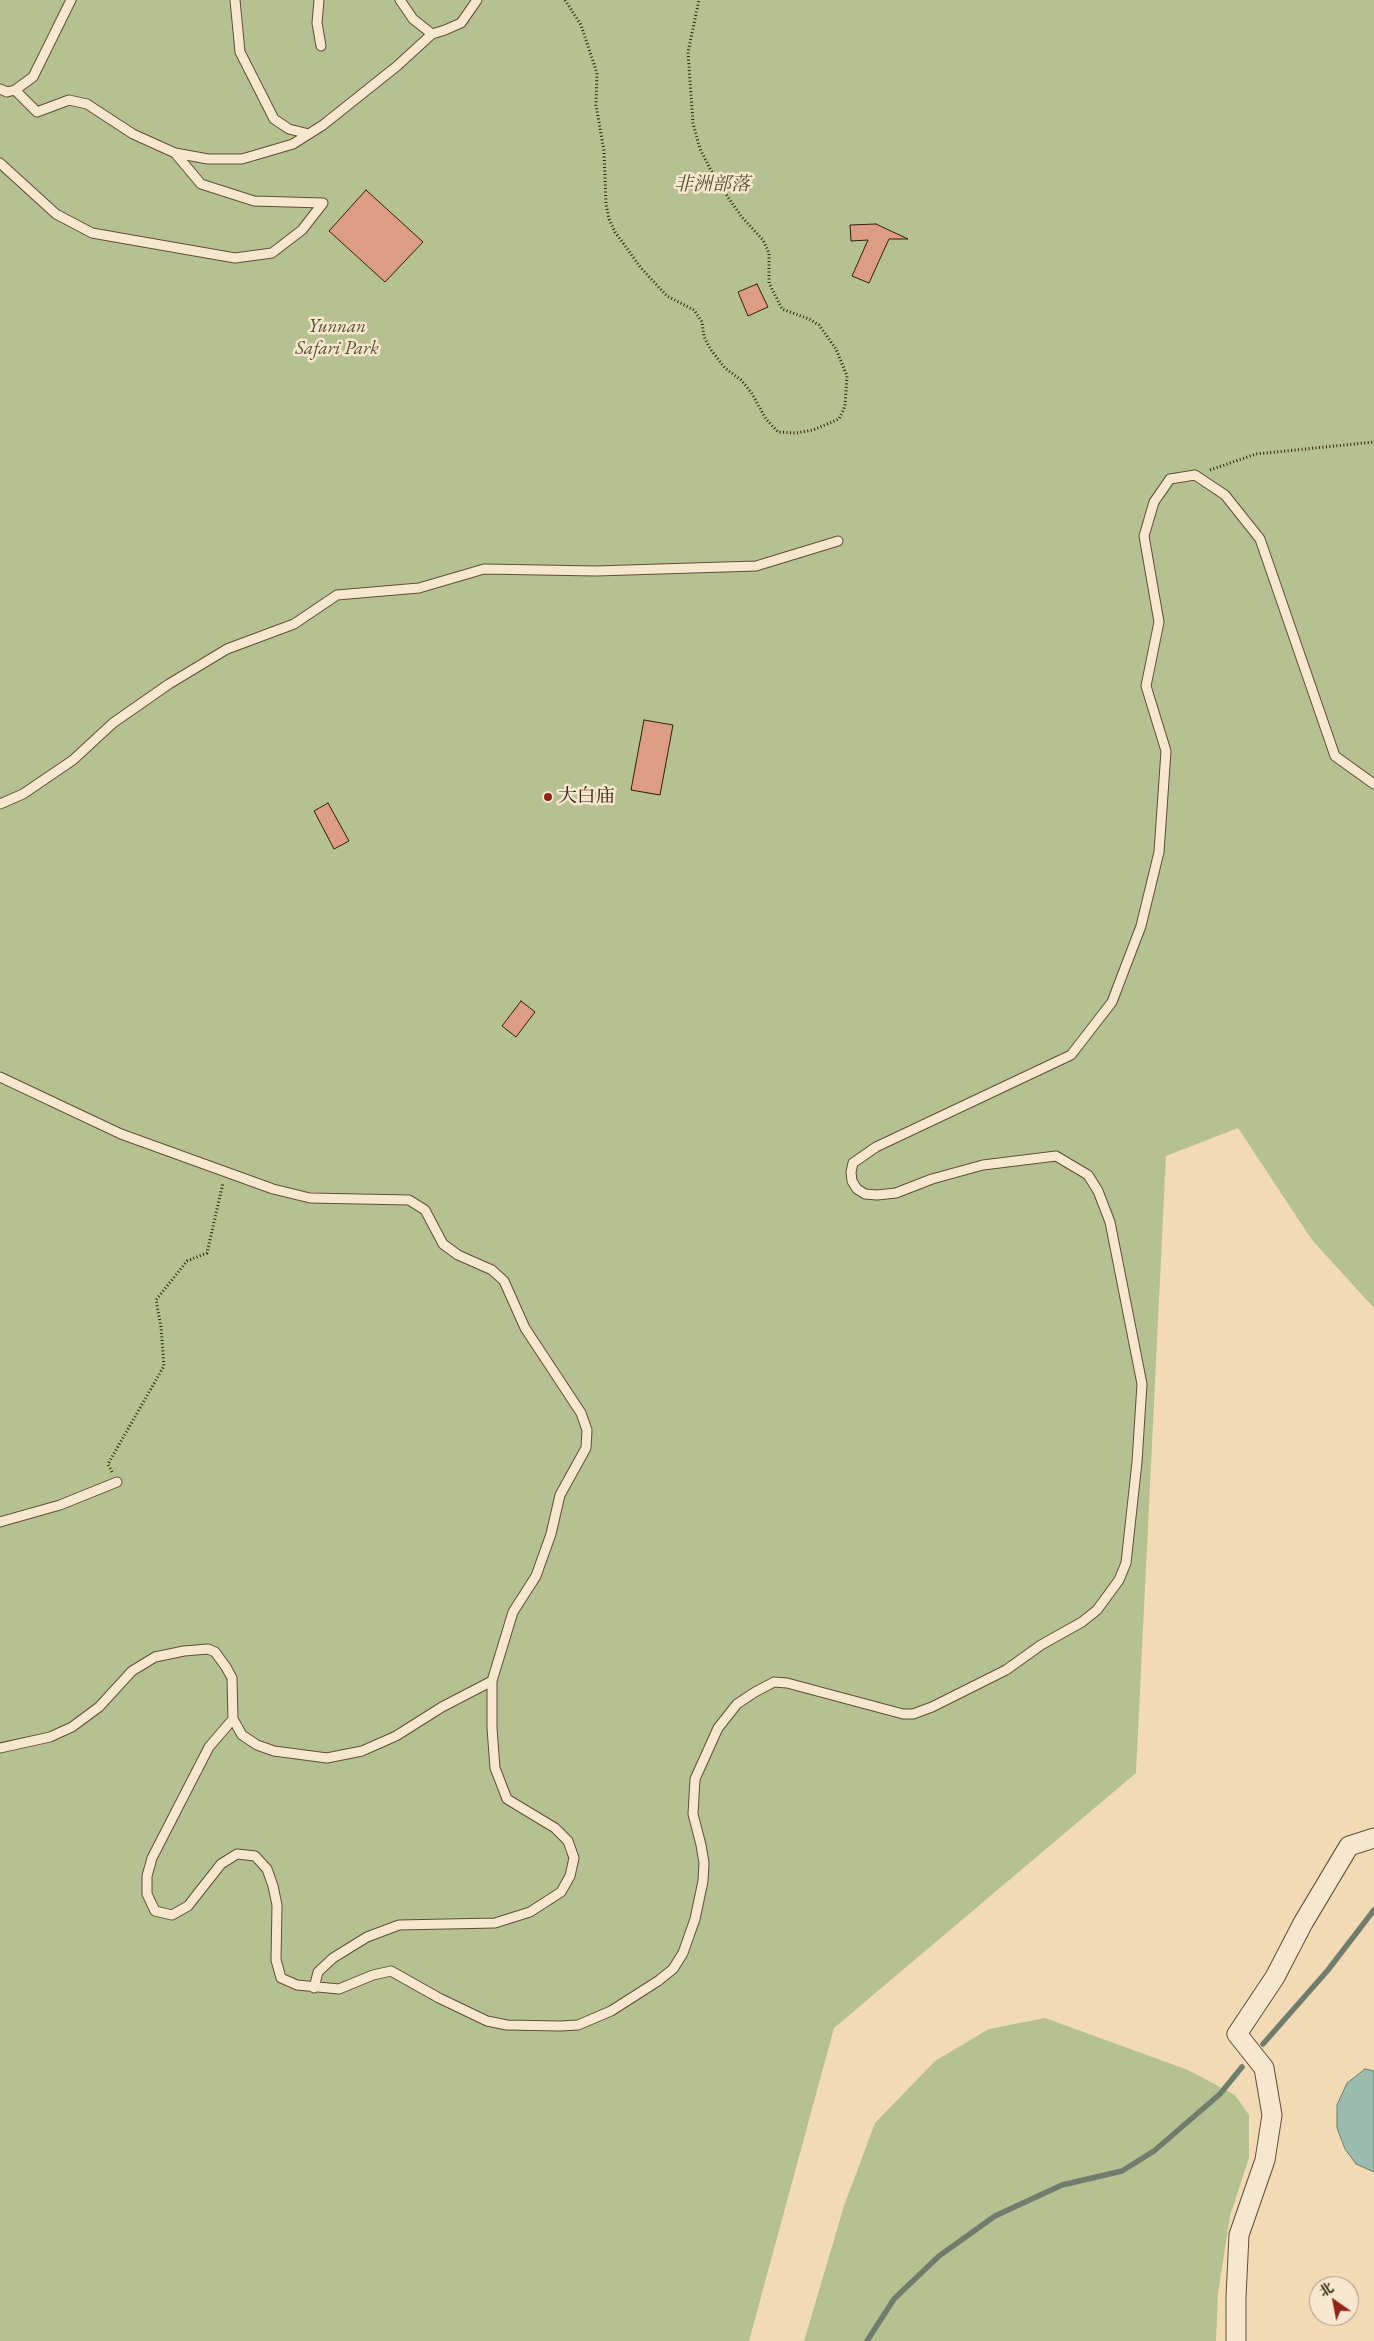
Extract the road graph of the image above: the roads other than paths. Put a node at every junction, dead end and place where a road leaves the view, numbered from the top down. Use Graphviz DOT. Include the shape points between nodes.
graph roads {
  1 [pos="71,0"];
  2 [pos="236,0"];
  3 [pos="319,0"];
  4 [pos="400,0"];
  5 [pos="477,0"];
  6 [pos="432,34"];
  7 [pos="321,46"];
  8 [pos="0,89"];
  9 [pos="15,90"];
  10 [pos="309,134"];
  11 [pos="175,153"];
  12 [pos="0,163"];
  13 [pos="838,541"];
  14 [pos="1374,784"];
  15 [pos="0,804"];
  16 [pos="0,1077"];
  17 [pos="117,1482"];
  18 [pos="0,1522"];
  19 [pos="492,1681"];
  20 [pos="233,1719"];
  21 [pos="0,1748"];
  22 [pos="1374,1838"];
  23 [pos="314,1988"];
  24 [pos="1236,2341"];
  1 -- 9 [label="lane" via="33,77"];
  2 -- 10 [label="lane" via="240,52 274,119 289,129"];
  3 -- 7 [label="lane"];
  4 -- 6 [label="lane" via="414,19"];
  5 -- 6 [label="lane" via="461,22"];
  6 -- 10 [label="lane" via="397,66"];
  8 -- 9 [label="lane" via="7,92"];
  9 -- 11 [label="lane" via="37,112 69,100 87,104 127,131"];
  10 -- 11 [label="lane" via="293,144 242,159"];
  11 -- 12 [label="lane" via="201,184 254,201 323,203 302,230 272,252 235,258 92,233 56,214"];
  13 -- 15 [label="lane" via="756,566 596,571 484,569 419,588 337,595 294,624 226,649 169,684 113,723 73,760 23,794"];
  14 -- 23 [label="lane" via="1335,756 1260,539 1225,495 1195,475 1170,479 1154,502 1144,536 1159,622 1146,686 1166,751 1159,852 1141,926 1112,1002 1071,1055 876,1148 854,1163 851,1172 857,1189 865,1194 896,1193 983,1165 1056,1156 1088,1175 1110,1222 1142,1384 1126,1563 1119,1580 1097,1610 1082,1622 1006,1670 913,1714 894,1713 774,1682 737,1704 718,1728 695,1779 693,1814 704,1863 703,1881 683,1953 673,1969 611,2011 578,2025 493,2022 439,1998 391,1971 373,1974 339,1989"];
  16 -- 19 [label="lane" via="121,1134 273,1189 310,1198 409,1200 425,1210 443,1244 458,1256 492,1270 504,1282 525,1328 581,1413 587,1430 586,1448 560,1495 536,1576 514,1612"];
  17 -- 18 [label="lane" via="60,1505"];
  19 -- 20 [label="lane" via="396,1736 362,1751 327,1758 274,1751 257,1745 242,1735"];
  19 -- 23 [label="lane" via="496,1768 507,1799 555,1828 568,1841 574,1858 570,1876 561,1892 530,1912 495,1923 400,1925 367,1938 333,1958 318,1972"];
  20 -- 21 [label="lane" via="232,1678 226,1666 208,1649 184,1651 155,1658 132,1671 99,1707 72,1727 50,1737"];
  20 -- 23 [label="lane" via="209,1747 152,1858 147,1894 154,1911 172,1916 188,1906 221,1864 237,1854 255,1856 267,1869 277,1904 276,1960 281,1978"];
  22 -- 24 [label="street" via="1349,1846 1302,1923 1276,1977 1236,2034 1264,2068 1272,2115 1265,2160 1239,2235"];
}
